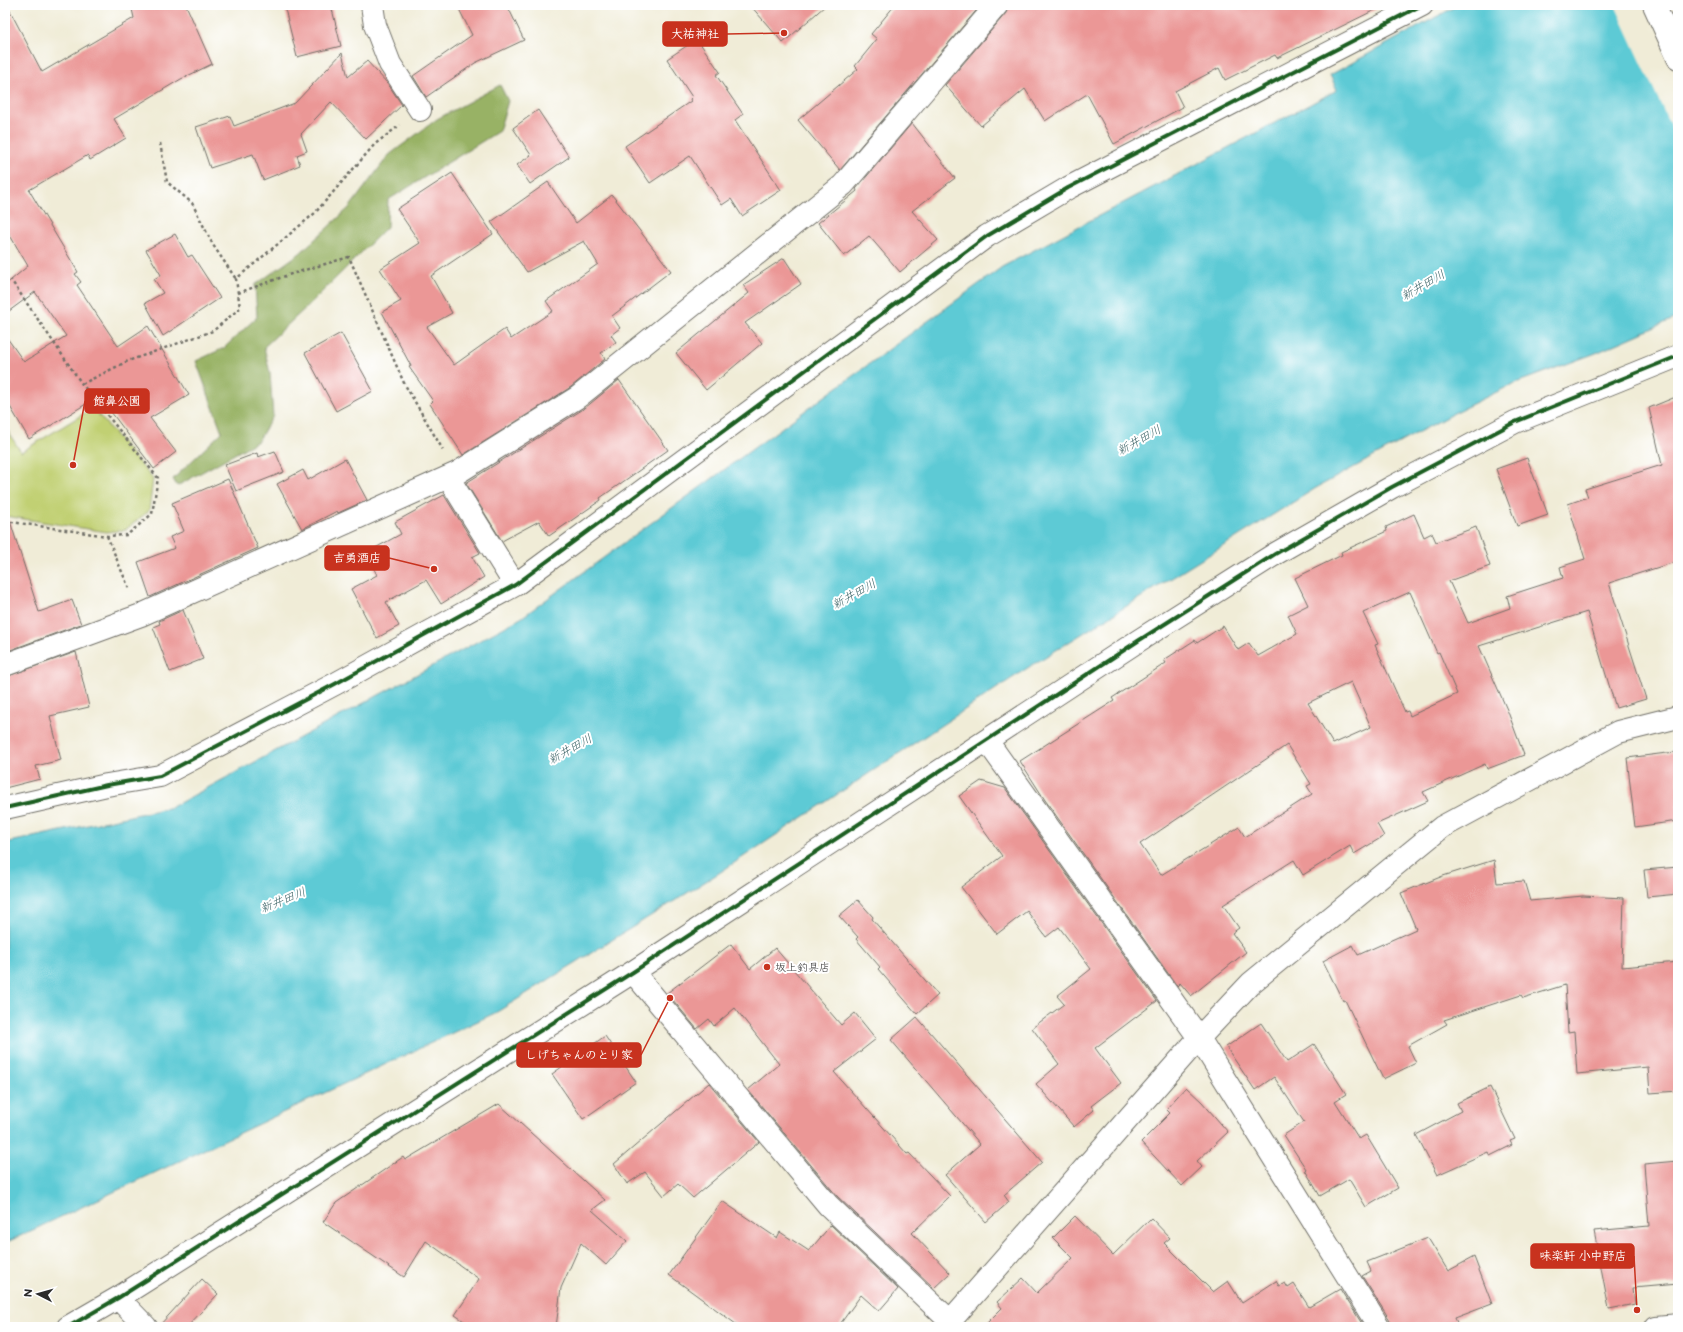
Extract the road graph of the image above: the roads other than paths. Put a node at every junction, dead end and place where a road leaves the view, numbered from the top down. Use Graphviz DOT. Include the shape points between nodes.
graph roads {
  1 [pos="372,5"];
  2 [pos="997,5"];
  3 [pos="1422,5"];
  4 [pos="1654,5"];
  5 [pos="1678,58"];
  6 [pos="420,110"];
  7 [pos="1678,356"];
  8 [pos="452,475"];
  9 [pos="515,585"];
  10 [pos="5,665"];
  11 [pos="1678,717"];
  12 [pos="987,741"];
  13 [pos="5,808"];
  14 [pos="633,972"];
  15 [pos="1199,1038"];
  16 [pos="118,1298"];
  17 [pos="948,1324"];
  18 [pos="1678,1325"];
  19 [pos="68,1327"];
  20 [pos="146,1327"];
  21 [pos="1379,1327"];
  22 [pos="1656,1327"];
  1 -- 6 [label="street" via="375,25 390,64"];
  2 -- 8 [label="street" via="843,185 578,397"];
  3 -- 9 [label="street" via="1068,188 987,236"];
  4 -- 5 [label="street"];
  7 -- 12 [label="street" via="1515,422 1392,487 1269,558"];
  8 -- 9 [label="street"];
  8 -- 10 [label="street" via="140,615"];
  9 -- 13 [label="street" via="160,776"];
  11 -- 15 [label="street" via="1618,732 1442,827 1251,982"];
  12 -- 14 [label="street"];
  12 -- 15 [label="street"];
  14 -- 16 [label="street"];
  14 -- 17 [label="street" via="828,1205"];
  15 -- 17 [label="street"];
  15 -- 21 [label="street"];
  16 -- 19 [label="street"];
  16 -- 20 [label="street"];
  18 -- 22 [label="street"];
}
